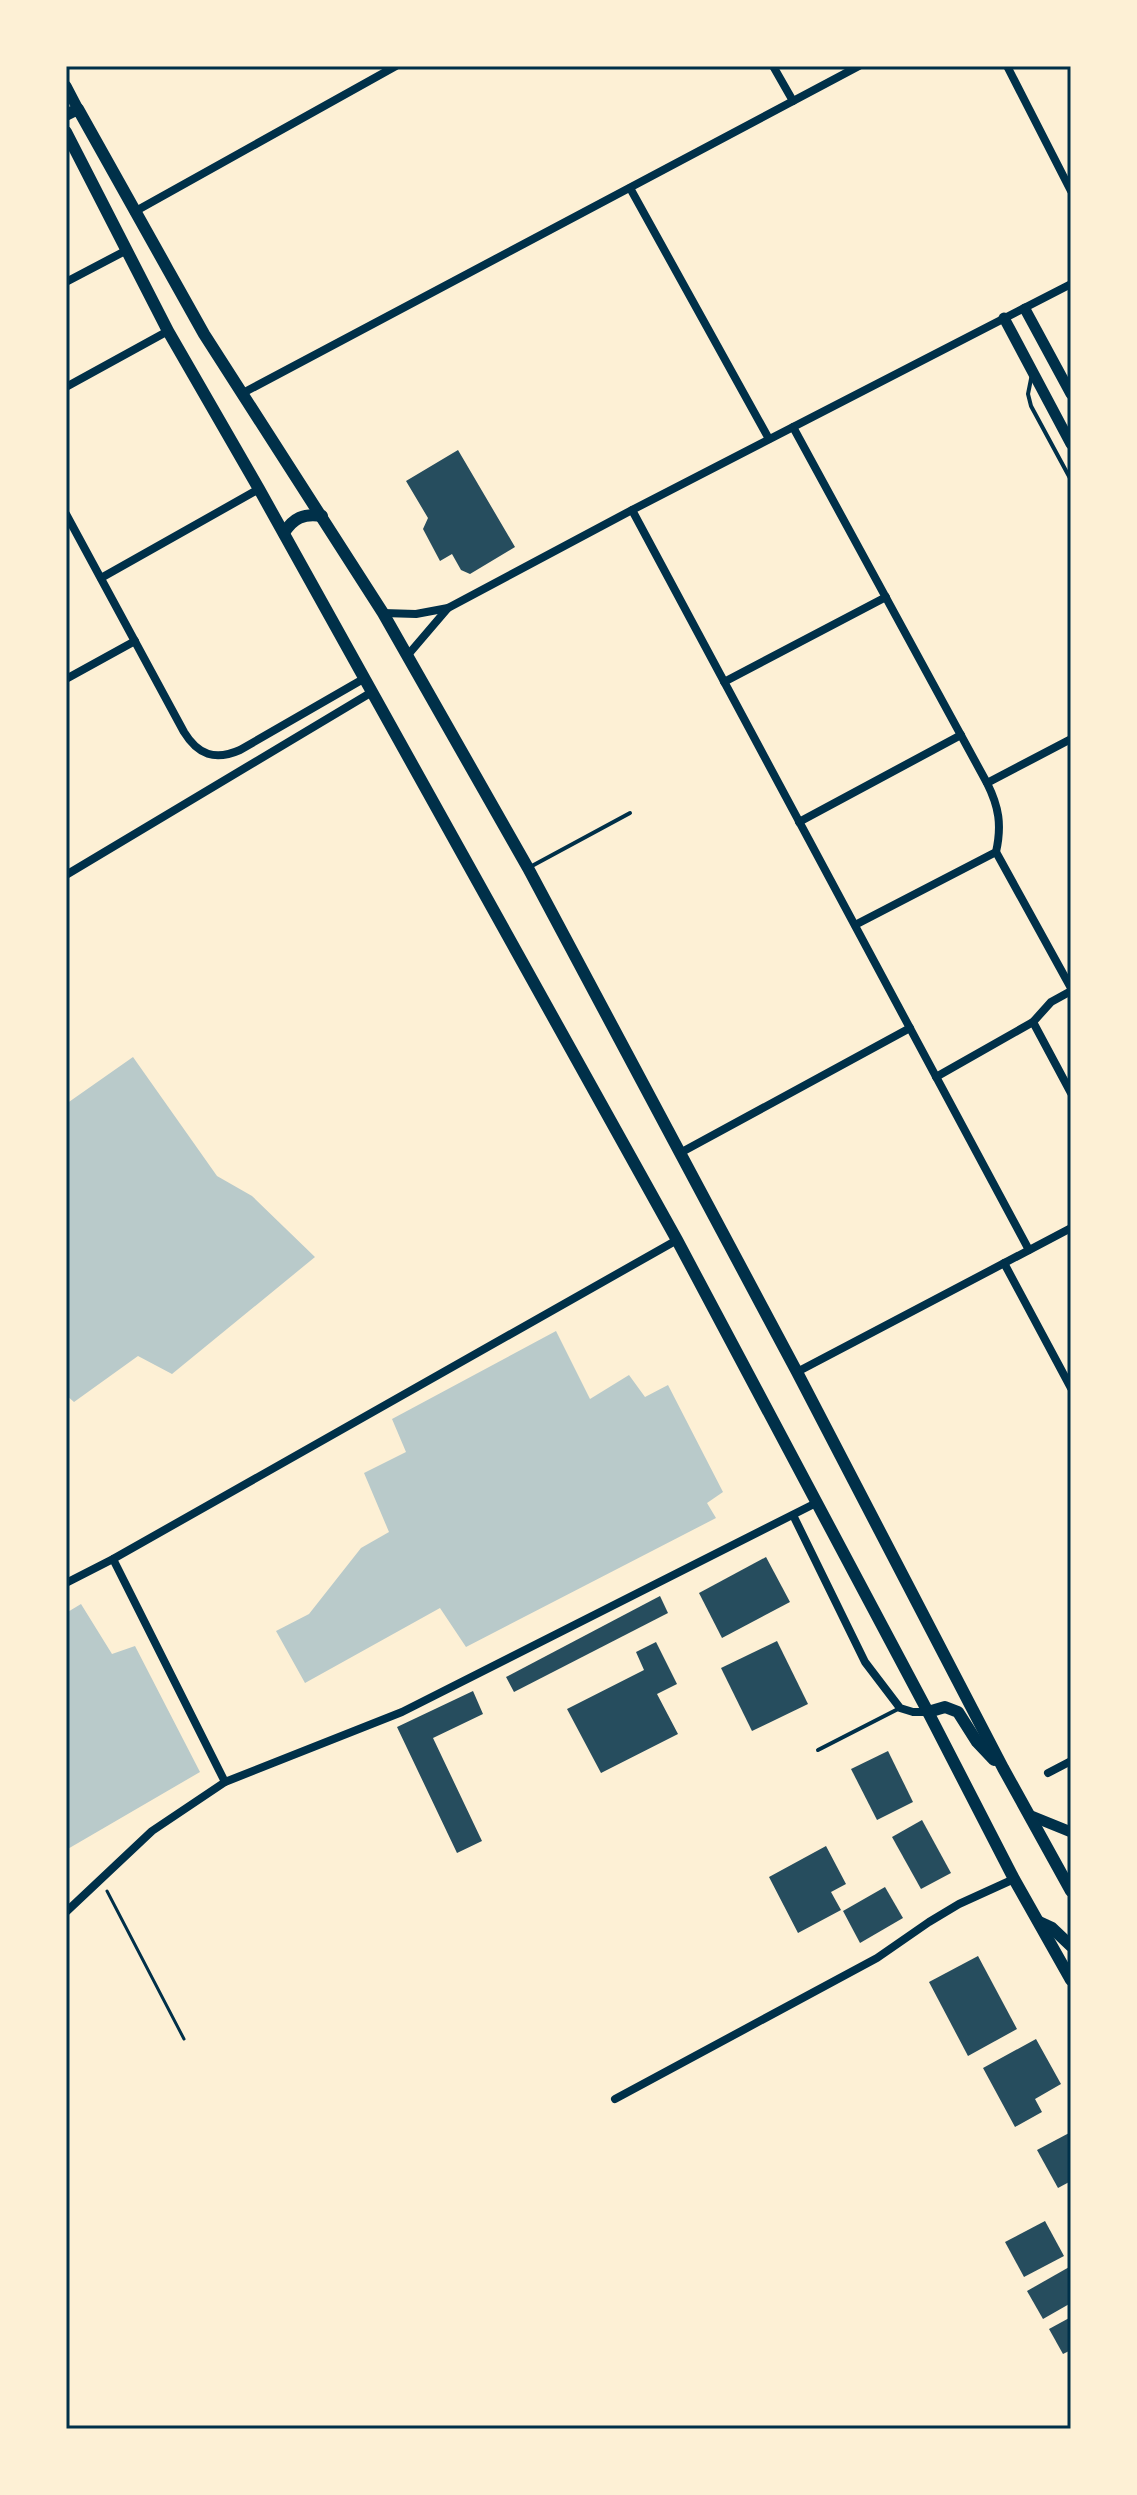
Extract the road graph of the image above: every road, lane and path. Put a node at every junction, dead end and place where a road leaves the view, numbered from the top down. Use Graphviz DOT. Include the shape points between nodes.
graph roads {
  1 [pos="396,66"];
  2 [pos="773,66"];
  3 [pos="859,66"];
  4 [pos="1007,66"];
  5 [pos="66,86"];
  6 [pos="793,101"];
  7 [pos="78,109"];
  8 [pos="66,115"];
  9 [pos="66,132"];
  10 [pos="94,137"];
  11 [pos="70,149"];
  12 [pos="630,188"];
  13 [pos="1071,191"];
  14 [pos="134,212"];
  15 [pos="127,250"];
  16 [pos="66,282"];
  17 [pos="1071,284"];
  18 [pos="1025,309"];
  19 [pos="1004,318"];
  20 [pos="168,331"];
  21 [pos="1033,372"];
  22 [pos="66,387"];
  23 [pos="241,394"];
  24 [pos="1071,394"];
  25 [pos="793,427"];
  26 [pos="769,439"];
  27 [pos="1071,444"];
  28 [pos="1071,480"];
  29 [pos="259,489"];
  30 [pos="632,510"];
  31 [pos="66,514"];
  32 [pos="322,516"];
  33 [pos="284,533"];
  34 [pos="101,578"];
  35 [pos="886,597"];
  36 [pos="448,608"];
  37 [pos="383,613"];
  38 [pos="135,641"];
  39 [pos="407,656"];
  40 [pos="365,678"];
  41 [pos="66,679"];
  42 [pos="724,682"];
  43 [pos="372,692"];
  44 [pos="961,735"];
  45 [pos="1071,739"];
  46 [pos="987,783"];
  47 [pos="630,813"];
  48 [pos="799,822"];
  49 [pos="996,852"];
  50 [pos="528,868"];
  51 [pos="66,875"];
  52 [pos="855,925"];
  53 [pos="1071,989"];
  54 [pos="1033,1022"];
  55 [pos="910,1028"];
  56 [pos="936,1077"];
  57 [pos="1071,1093"];
  58 [pos="680,1153"];
  59 [pos="1071,1228"];
  60 [pos="677,1240"];
  61 [pos="1029,1250"];
  62 [pos="1004,1263"];
  63 [pos="797,1372"];
  64 [pos="1071,1388"];
  65 [pos="816,1503"];
  66 [pos="793,1515"];
  67 [pos="113,1559"];
  68 [pos="66,1583"];
  69 [pos="900,1708"];
  70 [pos="928,1712"];
  71 [pos="818,1750"];
  72 [pos="1071,1761"];
  73 [pos="1003,1768"];
  74 [pos="1048,1773"];
  75 [pos="225,1782"];
  76 [pos="1029,1815"];
  77 [pos="1071,1832"];
  78 [pos="1014,1879"];
  79 [pos="101,1881"];
  80 [pos="1071,1891"];
  81 [pos="66,1912"];
  82 [pos="1039,1922"];
  83 [pos="1071,1946"];
  84 [pos="1071,1980"];
  85 [pos="184,2039"];
  86 [pos="615,2099"];
  1 -- 14 [label="street"];
  2 -- 6 [label="street"];
  3 -- 6 [label="street"];
  4 -- 13 [label="street"];
  5 -- 7 [label="street"];
  6 -- 12 [label="street"];
  7 -- 8 [label="main road"];
  7 -- 10 [label="main road"];
  9 -- 11 [label="main road"];
  10 -- 11 [label="main road"];
  10 -- 14 [label="main road"];
  11 -- 15 [label="main road"];
  12 -- 23 [label="street"];
  12 -- 26 [label="street"];
  14 -- 23 [label="main road"];
  15 -- 16 [label="street"];
  15 -- 20 [label="main road"];
  17 -- 18 [label="street"];
  18 -- 19 [label="street"];
  18 -- 24 [label="street"];
  19 -- 21 [label="street"];
  19 -- 25 [label="street"];
  20 -- 22 [label="street"];
  20 -- 29 [label="main road"];
  21 -- 27 [label="street"];
  21 -- 28 [label="lane" via="1031,406"];
  23 -- 32 [label="main road"];
  25 -- 26 [label="street"];
  25 -- 35 [label="street"];
  26 -- 30 [label="street"];
  29 -- 33 [label="main road"];
  29 -- 34 [label="street"];
  30 -- 36 [label="street"];
  30 -- 42 [label="street"];
  31 -- 34 [label="street"];
  32 -- 33 [label="main road" via="304,516"];
  32 -- 37 [label="main road"];
  33 -- 40 [label="main road"];
  34 -- 38 [label="street"];
  35 -- 42 [label="street"];
  35 -- 44 [label="street"];
  36 -- 37 [label="street"];
  36 -- 39 [label="street"];
  37 -- 39 [label="main road"];
  38 -- 40 [label="street" via="192,745 214,757 240,750"];
  38 -- 41 [label="street"];
  39 -- 50 [label="main road"];
  40 -- 43 [label="main road"];
  42 -- 48 [label="street"];
  43 -- 51 [label="street"];
  43 -- 60 [label="main road"];
  44 -- 46 [label="street"];
  44 -- 48 [label="street"];
  45 -- 46 [label="street"];
  46 -- 49 [label="street" via="1001,821"];
  47 -- 50 [label="lane"];
  48 -- 52 [label="street"];
  49 -- 52 [label="street"];
  49 -- 53 [label="street"];
  50 -- 58 [label="main road"];
  52 -- 55 [label="street"];
  53 -- 54 [label="street"];
  54 -- 56 [label="street"];
  54 -- 57 [label="street"];
  55 -- 56 [label="street"];
  55 -- 58 [label="street"];
  56 -- 61 [label="street"];
  58 -- 63 [label="main road"];
  59 -- 61 [label="street"];
  60 -- 65 [label="main road"];
  60 -- 67 [label="street"];
  61 -- 62 [label="street"];
  62 -- 63 [label="street"];
  62 -- 64 [label="street"];
  63 -- 73 [label="main road"];
  65 -- 66 [label="street"];
  65 -- 70 [label="main road"];
  66 -- 69 [label="street" via="865,1662"];
  66 -- 75 [label="street" via="402,1712"];
  67 -- 68 [label="street"];
  67 -- 75 [label="street"];
  69 -- 70 [label="street"];
  69 -- 71 [label="lane"];
  70 -- 73 [label="main road" via="945,1707 958,1712"];
  70 -- 78 [label="main road"];
  72 -- 74 [label="street"];
  73 -- 76 [label="main road"];
  75 -- 79 [label="street" via="152,1831"];
  76 -- 77 [label="street"];
  76 -- 80 [label="main road"];
  78 -- 82 [label="main road"];
  78 -- 86 [label="street" via="959,1904 877,1958"];
  79 -- 81 [label="street"];
  79 -- 85 [label="path"];
  82 -- 83 [label="main road"];
  82 -- 84 [label="main road"];
}
